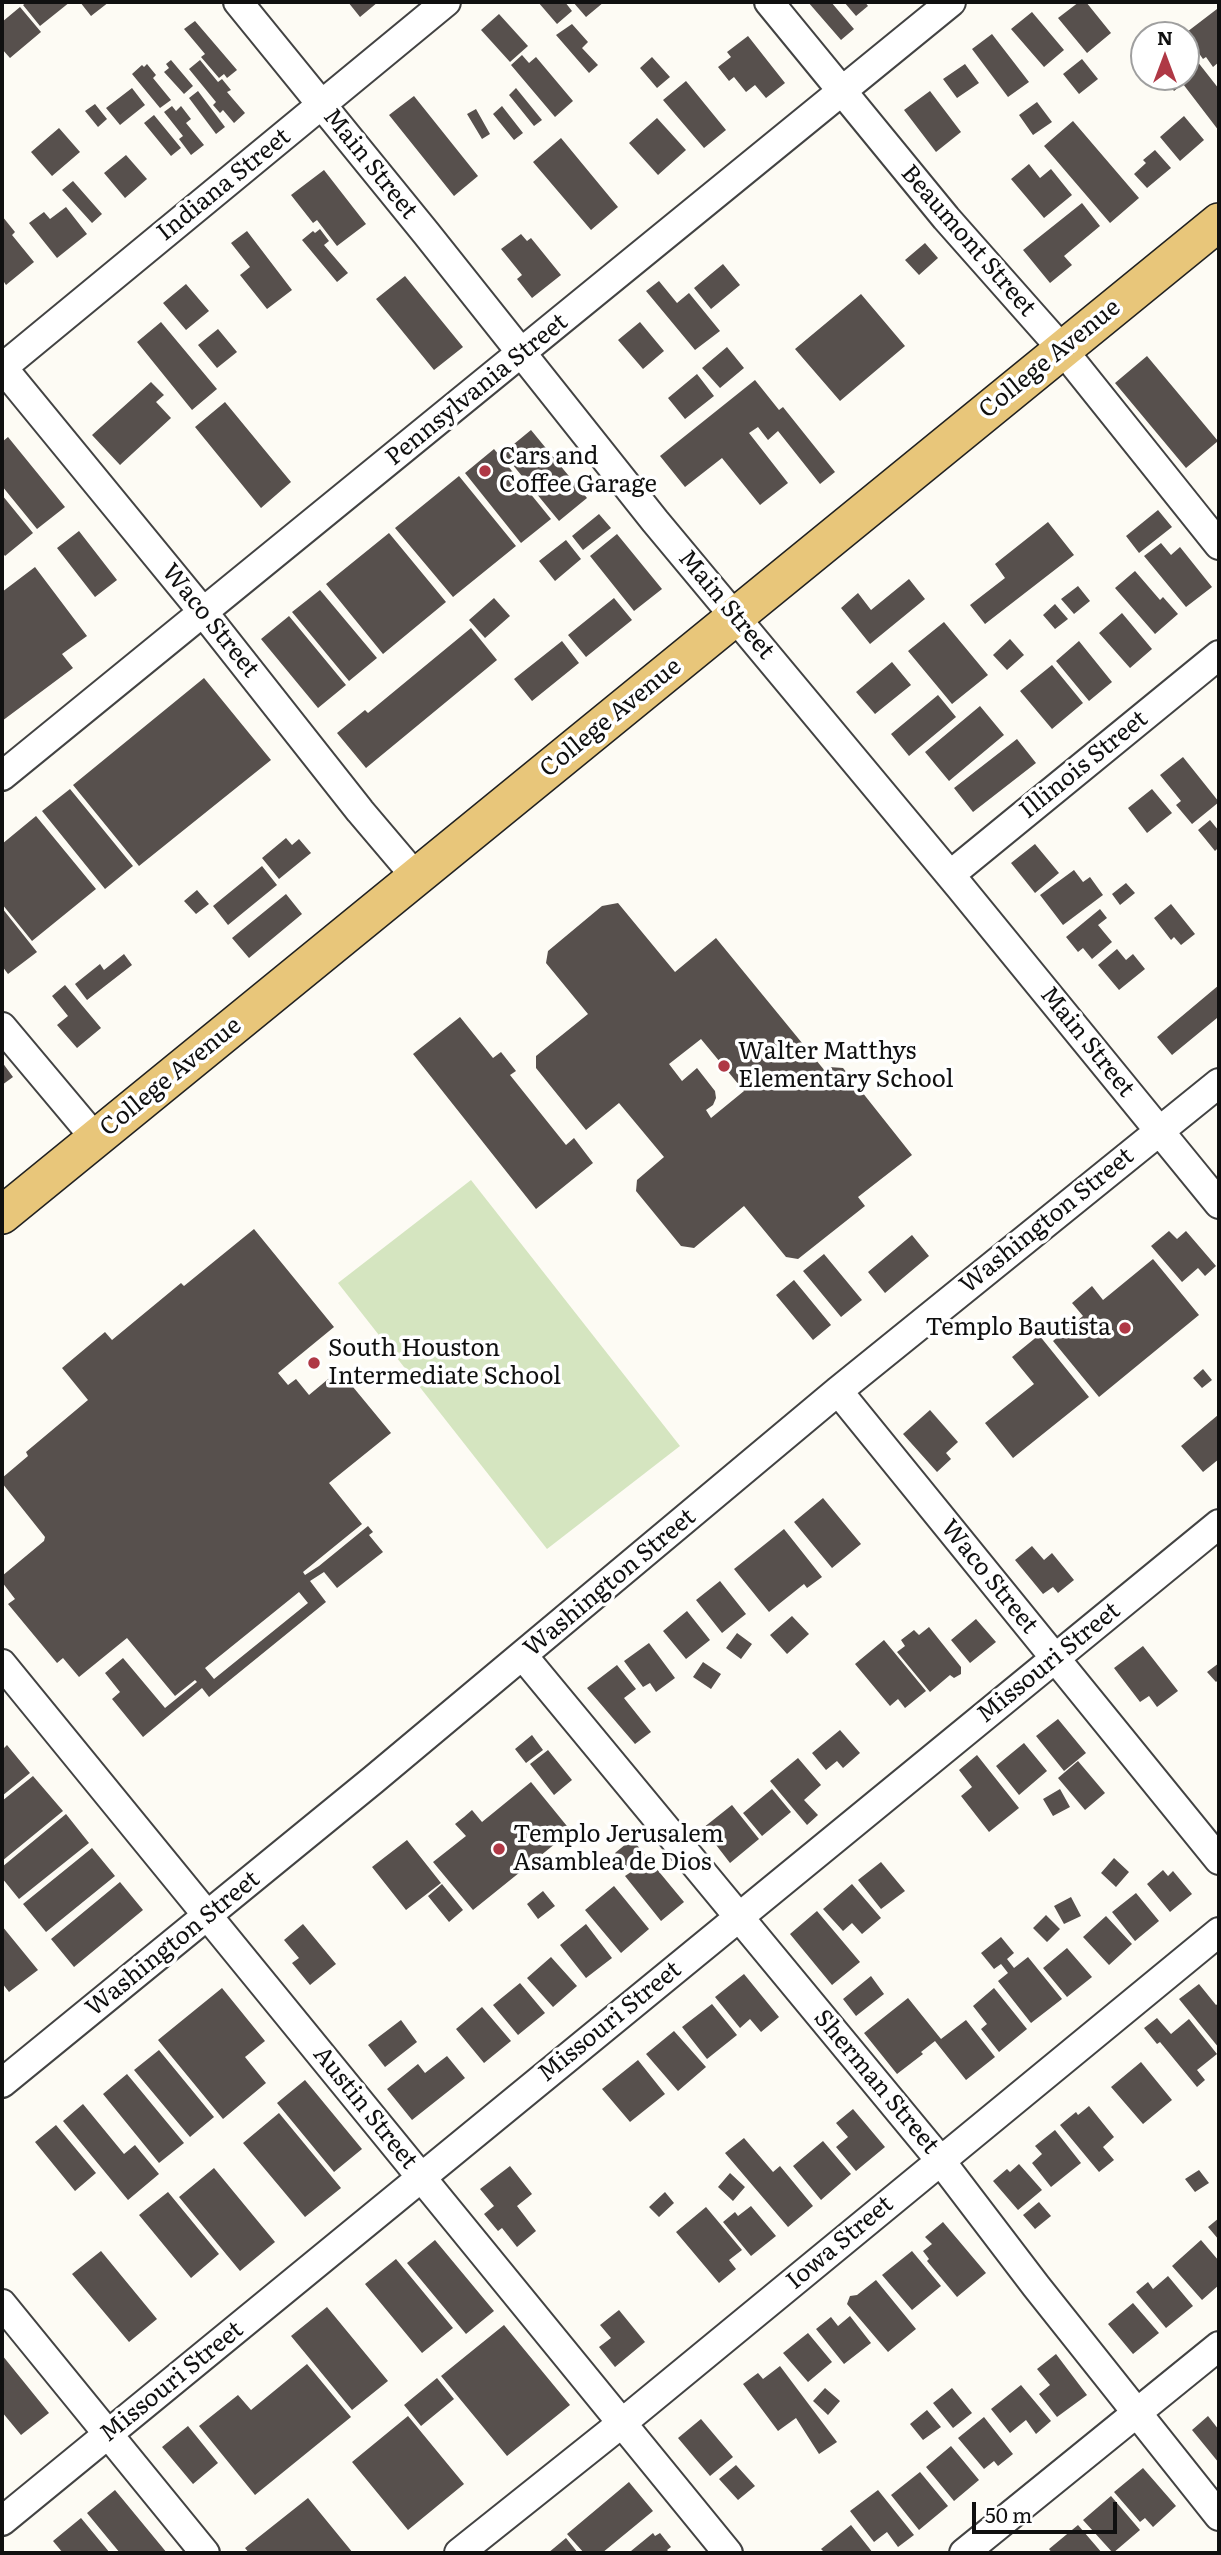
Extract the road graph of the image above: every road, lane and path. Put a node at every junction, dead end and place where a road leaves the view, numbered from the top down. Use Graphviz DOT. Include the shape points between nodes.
graph roads {
  1 [pos="238,2"];
  2 [pos="446,2"];
  3 [pos="769,2"];
  4 [pos="951,2"];
  5 [pos="842,90"];
  6 [pos="322,104"];
  7 [pos="1219,222"];
  8 [pos="1062,349"];
  9 [pos="521,354"];
  10 [pos="2,367"];
  11 [pos="1219,545"];
  12 [pos="203,612"];
  13 [pos="736,616"];
  14 [pos="1219,655"];
  15 [pos="2,776"];
  16 [pos="950,875"];
  17 [pos="416,877"];
  18 [pos="2,1027"];
  19 [pos="1219,1083"];
  20 [pos="1159,1130"];
  21 [pos="96,1139"];
  22 [pos="1219,1204"];
  23 [pos="2,1215"];
  24 [pos="838,1391"];
  25 [pos="1219,1524"];
  26 [pos="523,1656"];
  27 [pos="1055,1658"];
  28 [pos="2,1664"];
  29 [pos="1219,1860"];
  30 [pos="208,1916"];
  31 [pos="739,1917"];
  32 [pos="1219,1932"];
  33 [pos="2,2083"];
  34 [pos="940,2160"];
  35 [pos="420,2176"];
  36 [pos="2,2304"];
  37 [pos="1219,2346"];
  38 [pos="1136,2413"];
  39 [pos="622,2423"];
  40 [pos="108,2434"];
  41 [pos="1219,2516"];
  42 [pos="2,2521"];
  43 [pos="205,2553"];
  44 [pos="459,2553"];
  45 [pos="728,2553"];
  46 [pos="964,2553"];
  1 -- 6 [label="street, Main Street"];
  2 -- 6 [label="street, Indiana Street"];
  3 -- 5 [label="street, Beaumont Street"];
  4 -- 5 [label="street, Pennsylvania Street"];
  5 -- 8 [label="street, Beaumont Street" via="946,219"];
  5 -- 9 [label="street, Pennsylvania Street"];
  6 -- 9 [label="street, Main Street"];
  6 -- 10 [label="street, Indiana Street"];
  7 -- 8 [label="main road, College Avenue"];
  8 -- 11 [label="street, Beaumont Street"];
  8 -- 13 [label="main road, College Avenue"];
  9 -- 12 [label="street, Pennsylvania Street"];
  9 -- 13 [label="street, Main Street"];
  10 -- 12 [label="street, Waco Street"];
  12 -- 15 [label="street, Pennsylvania Street"];
  12 -- 17 [label="street, Waco Street"];
  13 -- 16 [label="street, Main Street"];
  13 -- 17 [label="main road, College Avenue"];
  14 -- 16 [label="street, Illinois Street"];
  16 -- 20 [label="street, Main Street"];
  17 -- 21 [label="main road, College Avenue"];
  18 -- 21 [label="street"];
  19 -- 20 [label="street, Washington Street"];
  20 -- 22 [label="street, Main Street"];
  20 -- 24 [label="street, Washington Street"];
  21 -- 23 [label="main road, College Avenue"];
  24 -- 26 [label="street, Washington Street"];
  24 -- 27 [label="street, Waco Street"];
  25 -- 27 [label="street, Missouri Street"];
  26 -- 30 [label="street, Washington Street"];
  26 -- 31 [label="street, Sherman Street"];
  27 -- 29 [label="street, Waco Street"];
  27 -- 31 [label="street, Missouri Street"];
  28 -- 30 [label="street, Austin Street"];
  30 -- 33 [label="street, Washington Street"];
  30 -- 35 [label="street, Austin Street"];
  31 -- 34 [label="street, Sherman Street"];
  31 -- 35 [label="street, Missouri Street"];
  32 -- 34 [label="street, Iowa Street"];
  34 -- 38 [label="street, Sherman Street"];
  34 -- 39 [label="street, Iowa Street"];
  35 -- 39 [label="street, Austin Street"];
  35 -- 40 [label="street, Missouri Street"];
  36 -- 40 [label="street"];
  37 -- 38 [label="street"];
  38 -- 41 [label="street, Sherman Street"];
  38 -- 46 [label="street"];
  39 -- 44 [label="street, Iowa Street"];
  39 -- 45 [label="street, Austin Street"];
  40 -- 42 [label="street, Missouri Street"];
  40 -- 43 [label="street"];
}
